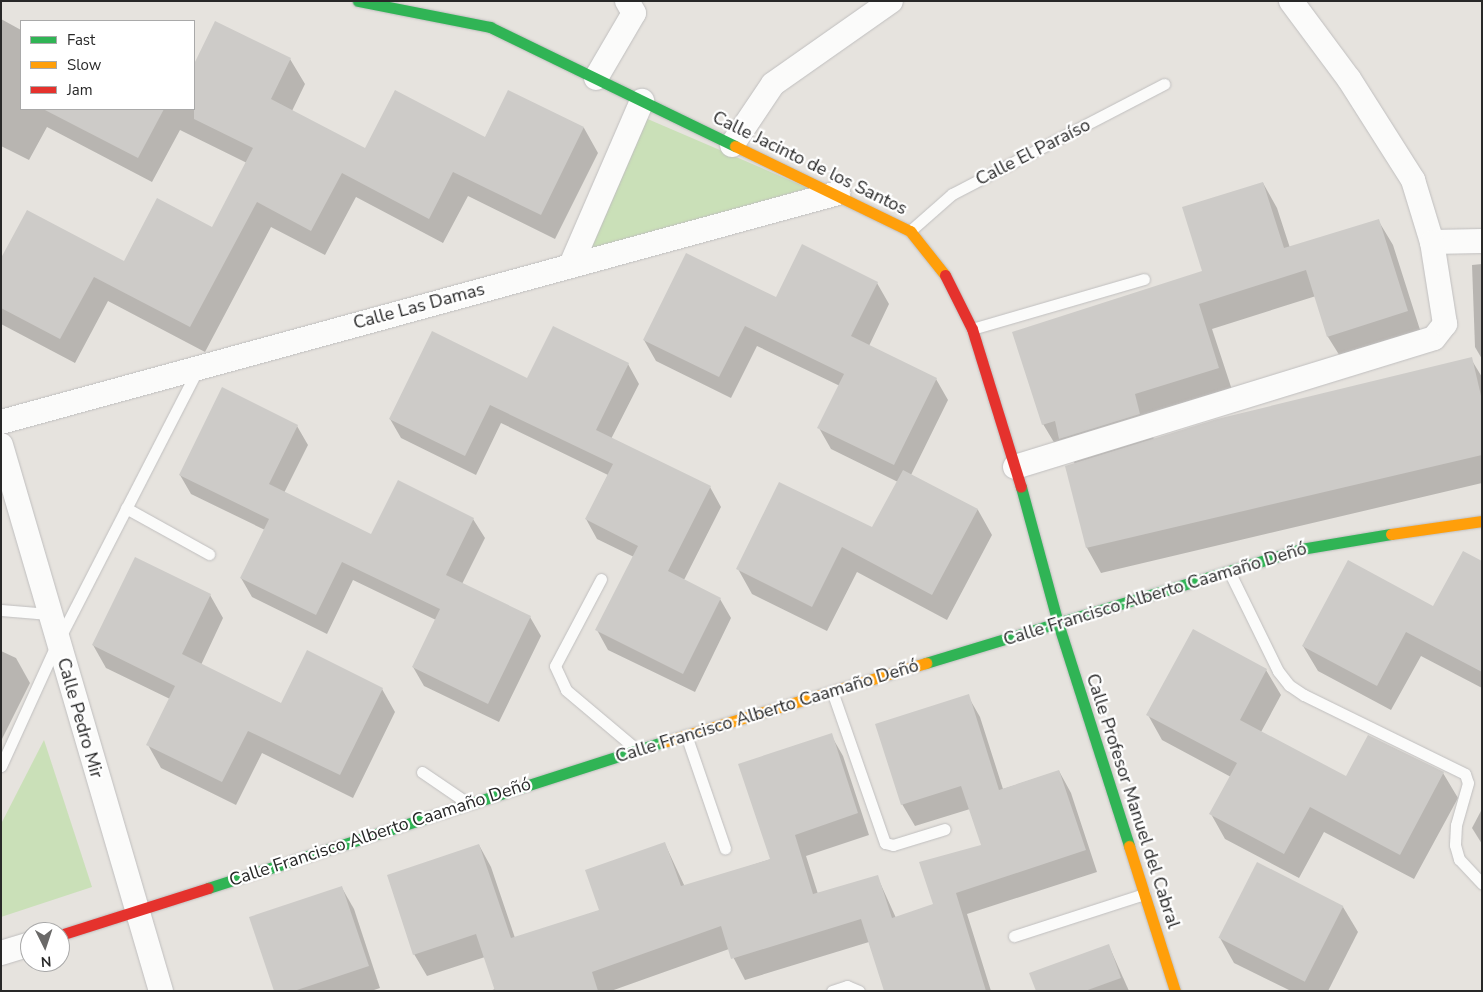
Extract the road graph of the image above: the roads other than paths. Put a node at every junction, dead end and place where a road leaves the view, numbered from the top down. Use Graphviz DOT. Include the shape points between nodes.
graph roads {
  1 [pos="358,1"];
  2 [pos="627,1"];
  3 [pos="891,1"];
  4 [pos="1291,1"];
  5 [pos="596,78"];
  6 [pos="1164,84"];
  7 [pos="642,101"];
  8 [pos="732,145"];
  9 [pos="838,193"];
  10 [pos="910,231"];
  11 [pos="1482,241"];
  12 [pos="1432,242"];
  13 [pos="571,265"];
  14 [pos="1144,279"];
  15 [pos="972,329"];
  16 [pos="200,365"];
  17 [pos="1,422"];
  18 [pos="1,445"];
  19 [pos="1015,467"];
  20 [pos="126,508"];
  21 [pos="1482,521"];
  22 [pos="209,554"];
  23 [pos="1229,571"];
  24 [pos="601,579"];
  25 [pos="1,610"];
  26 [pos="49,614"];
  27 [pos="1058,623"];
  28 [pos="58,641"];
  29 [pos="832,691"];
  30 [pos="686,735"];
  31 [pos="637,750"];
  32 [pos="1,766"];
  33 [pos="422,772"];
  34 [pos="468,804"];
  35 [pos="945,829"];
  36 [pos="725,848"];
  37 [pos="1482,884"];
  38 [pos="1144,894"];
  39 [pos="136,910"];
  40 [pos="70,932"];
  41 [pos="1014,936"];
  42 [pos="20,947"];
  43 [pos="1,953"];
  44 [pos="161,991"];
  45 [pos="832,991"];
  46 [pos="858,991"];
  47 [pos="1175,991"];
  1 -- 5 [label="street, Calle Jacinto de los Santos" via="490,27"];
  2 -- 5 [label="street" via="634,13"];
  3 -- 8 [label="street" via="773,84"];
  4 -- 12 [label="street" via="1350,79 1413,180"];
  5 -- 7 [label="street, Calle Jacinto de los Santos"];
  6 -- 10 [label="lane, Calle El Paraíso" via="952,194"];
  7 -- 8 [label="street, Calle Jacinto de los Santos"];
  7 -- 13 [label="street"];
  8 -- 9 [label="street, Calle Jacinto de los Santos"];
  9 -- 10 [label="street, Calle Jacinto de los Santos"];
  9 -- 13 [label="street, Calle Las Damas"];
  10 -- 15 [label="street, Calle Jacinto de los Santos" via="943,272"];
  11 -- 12 [label="street"];
  12 -- 19 [label="street" via="1445,324 1434,338"];
  13 -- 16 [label="street, Calle Las Damas"];
  14 -- 15 [label="lane"];
  15 -- 19 [label="street, Calle Jacinto de los Santos"];
  16 -- 17 [label="street, Calle Las Damas"];
  16 -- 20 [label="lane"];
  18 -- 26 [label="street, Calle Pedro Mir"];
  19 -- 27 [label="street, Calle Jacinto de los Santos"];
  20 -- 22 [label="lane"];
  20 -- 28 [label="lane"];
  21 -- 23 [label="street, Calle Francisco Alberto Caamaño Deñó" via="1300,549"];
  23 -- 27 [label="street, Calle Francisco Alberto Caamaño Deñó"];
  23 -- 37 [label="lane" via="1278,671 1289,685 1465,774 1468,783 1456,825 1455,846 1459,859"];
  24 -- 31 [label="lane" via="555,666 566,690"];
  25 -- 26 [label="lane"];
  26 -- 28 [label="street, Calle Pedro Mir"];
  27 -- 29 [label="street, Calle Francisco Alberto Caamaño Deñó"];
  27 -- 38 [label="street, Calle Profesor Manuel del Cabral"];
  28 -- 32 [label="lane"];
  28 -- 39 [label="street, Calle Pedro Mir"];
  29 -- 30 [label="street, Calle Francisco Alberto Caamaño Deñó"];
  29 -- 35 [label="lane" via="886,843 893,845"];
  30 -- 31 [label="street, Calle Francisco Alberto Caamaño Deñó"];
  30 -- 36 [label="lane"];
  31 -- 34 [label="street, Calle Francisco Alberto Caamaño Deñó"];
  33 -- 34 [label="lane"];
  34 -- 39 [label="street, Calle Francisco Alberto Caamaño Deñó"];
  38 -- 41 [label="lane"];
  38 -- 47 [label="street, Calle Profesor Manuel del Cabral"];
  39 -- 40 [label="street, Calle Francisco Alberto Caamaño Deñó"];
  39 -- 44 [label="street, Calle Pedro Mir"];
  42 -- 43 [label="street"];
  45 -- 46 [label="lane" via="847,986"];
}
